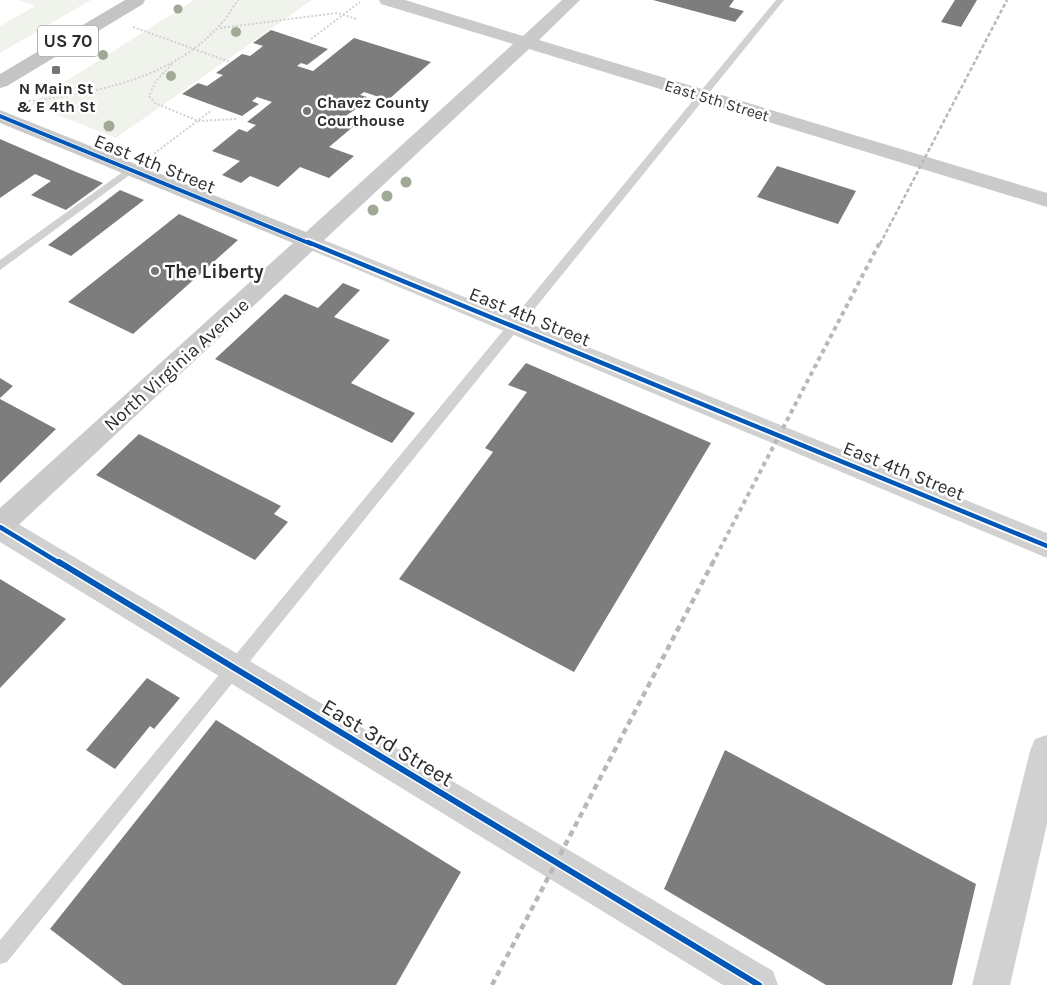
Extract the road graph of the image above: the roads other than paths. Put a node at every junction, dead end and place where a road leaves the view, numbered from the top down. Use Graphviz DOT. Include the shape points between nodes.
graph roads {
  1 [pos="137,0"];
  2 [pos="387,0"];
  3 [pos="572,0"];
  4 [pos="780,0"];
  5 [pos="526,42"];
  6 [pos="0,82"];
  7 [pos="702,95"];
  8 [pos="7,109"];
  9 [pos="131,169"];
  10 [pos="1047,200"];
  11 [pos="309,242"];
  12 [pos="0,266"];
  13 [pos="513,325"];
  14 [pos="0,526"];
  15 [pos="1047,546"];
  16 [pos="234,668"];
  17 [pos="1047,751"];
  18 [pos="1043,788"];
  19 [pos="0,955"];
  20 [pos="759,985"];
  21 [pos="991,985"];
  1 -- 6 [label="main road, US 70"];
  2 -- 5 [label="street, East 5th Street"];
  3 -- 5 [label="street, North Virginia Avenue"];
  4 -- 7 [label="lane"];
  5 -- 7 [label="street, East 5th Street"];
  5 -- 11 [label="street, North Virginia Avenue"];
  7 -- 10 [label="street, East 5th Street"];
  7 -- 13 [label="lane"];
  8 -- 9 [label="street, East 4th Street"];
  9 -- 11 [label="street, East 4th Street"];
  9 -- 12 [label="lane"];
  11 -- 13 [label="street, East 4th Street"];
  11 -- 14 [label="street, North Virginia Avenue"];
  13 -- 15 [label="street, East 4th Street"];
  13 -- 16 [label="lane"];
  14 -- 16 [label="street, East 3rd Street"];
  16 -- 19 [label="lane"];
  16 -- 20 [label="street, East 3rd Street"];
  17 -- 18 [label="street"];
  18 -- 21 [label="street"];
}
